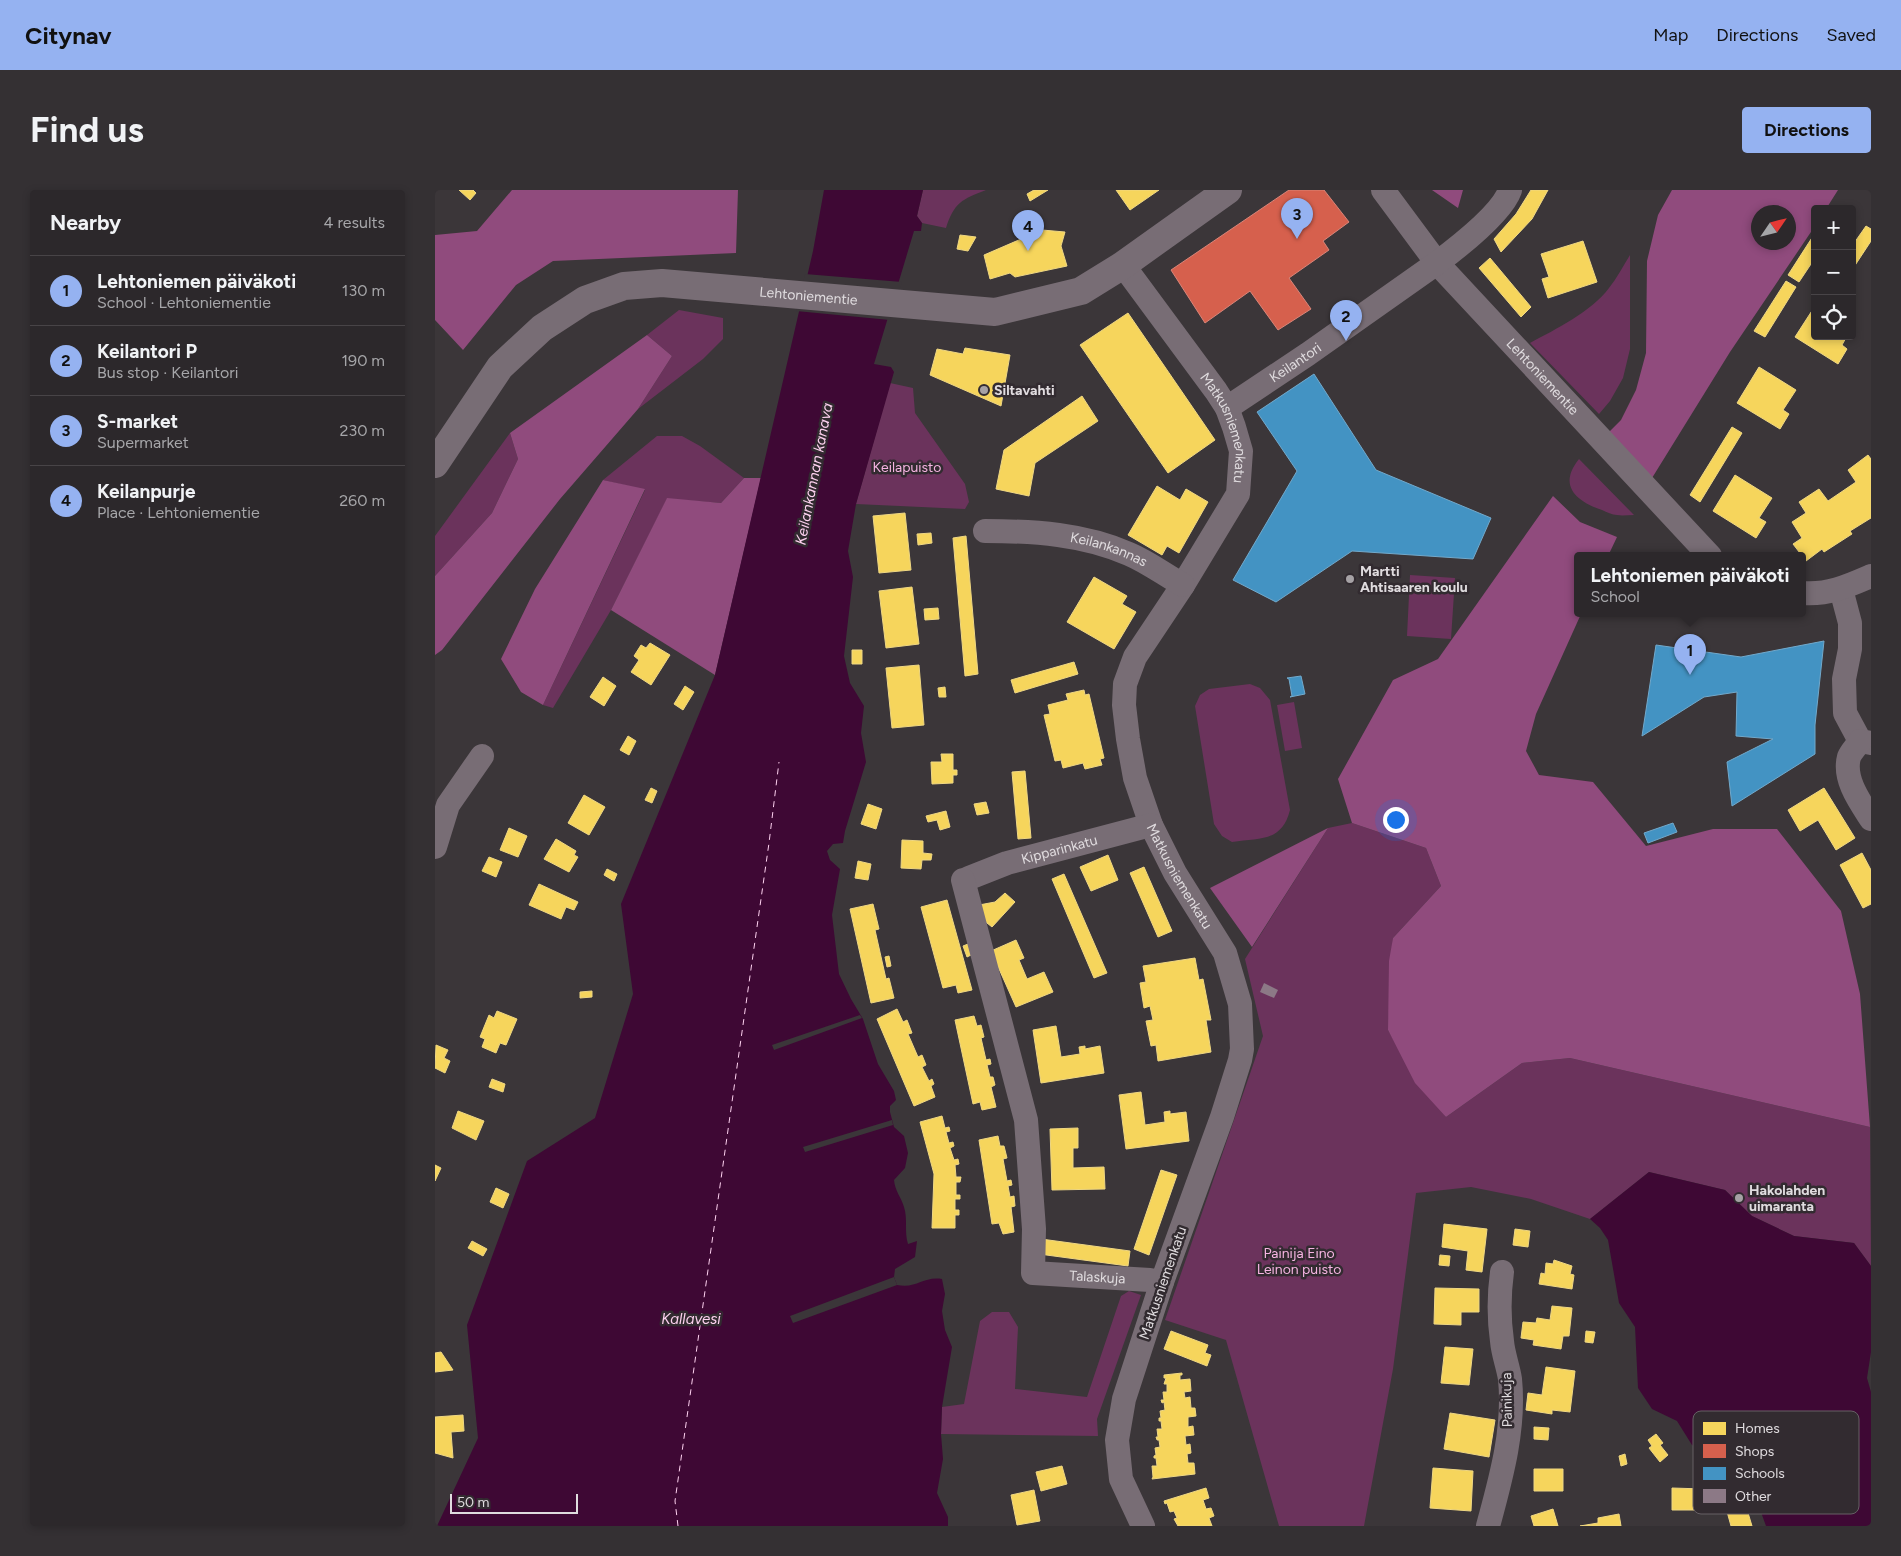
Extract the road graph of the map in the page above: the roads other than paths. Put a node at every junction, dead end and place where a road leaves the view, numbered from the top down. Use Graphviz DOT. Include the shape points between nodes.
graph roads {
  1 [pos="1228,190"];
  2 [pos="1383,190"];
  3 [pos="1510,190"];
  4 [pos="1437,263"];
  5 [pos="1123,265"];
  6 [pos="1227,408"];
  7 [pos="435,464"];
  8 [pos="985,531"];
  9 [pos="1706,552"];
  10 [pos="1871,576"];
  11 [pos="1183,585"];
  12 [pos="1841,589"];
  13 [pos="1806,593"];
  14 [pos="1866,742"];
  15 [pos="482,756"];
  16 [pos="1871,819"];
  17 [pos="1151,825"];
  18 [pos="435,847"];
  19 [pos="1502,1272"];
  20 [pos="1033,1273"];
  21 [pos="1162,1282"];
  22 [pos="1143,1526"];
  23 [pos="1488,1526"];
  1 -- 5 [label="main road, Lehtoniementie"];
  2 -- 4 [label="street, Lehtoniementie"];
  3 -- 4 [label="street, Keilantori" via="1490,217"];
  4 -- 6 [label="street, Keilantori"];
  4 -- 9 [label="street, Lehtoniementie"];
  5 -- 6 [label="street, Matkusniemenkatu"];
  5 -- 7 [label="main road, Lehtoniementie" via="1081,291 995,312 662,283 624,286 585,300 542,328 500,367"];
  6 -- 11 [label="street, Matkusniemenkatu" via="1241,451 1238,494"];
  8 -- 11 [label="street, Keilankannas" via="1028,531 1097,542 1131,555"];
  10 -- 12 [label="street"];
  11 -- 17 [label="street, Matkusniemenkatu" via="1135,657 1125,684 1124,705 1135,778"];
  12 -- 13 [label="street"];
  12 -- 14 [label="street" via="1850,623 1850,649 1844,679 1845,713"];
  14 -- 16 [label="street" via="1849,757 1849,779"];
  15 -- 18 [label="street" via="448,805"];
  17 -- 20 [label="street, Kipparinkatu" via="1007,863 966,879 1026,1120 1034,1229"];
  17 -- 21 [label="street, Matkusniemenkatu" via="1175,873 1225,953 1239,1004 1241,1049 1222,1117"];
  19 -- 23 [label="street, Painikuja" via="1502,1341 1510,1378 1511,1410 1504,1470"];
  20 -- 21 [label="street, Talaskuja"];
  21 -- 22 [label="street, Matkusniemenkatu" via="1124,1399 1117,1440 1121,1479"];
}
